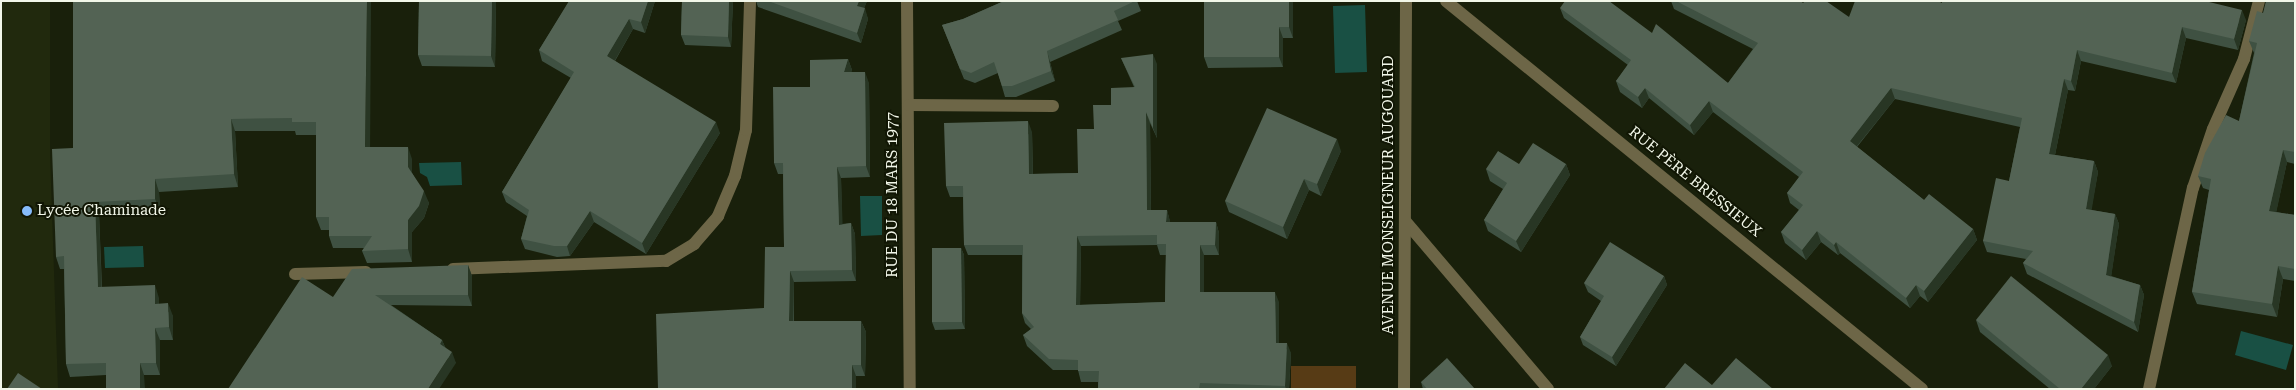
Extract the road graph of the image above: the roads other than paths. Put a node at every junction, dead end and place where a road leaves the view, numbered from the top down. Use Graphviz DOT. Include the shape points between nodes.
graph roads {
  1 [pos="750,1"];
  2 [pos="907,1"];
  3 [pos="1406,1"];
  4 [pos="1446,1"];
  5 [pos="2258,1"];
  6 [pos="910,105"];
  7 [pos="1053,106"];
  8 [pos="1406,222"];
  9 [pos="442,269"];
  10 [pos="383,271"];
  11 [pos="295,274"];
  12 [pos="910,389"];
  13 [pos="1404,389"];
  14 [pos="1548,389"];
  15 [pos="1922,389"];
  16 [pos="2149,389"];
  1 -- 9 [label="street" via="746,130 736,176 718,216 694,244 666,261"];
  2 -- 6 [label="street, RUE DU 18 MARS 1977"];
  3 -- 8 [label="street, AVENUE MONSEIGNEUR AUGOUARD"];
  4 -- 15 [label="street, RUE PÈRE BRESSIEUX"];
  5 -- 16 [label="street" via="2244,59 2213,129 2192,188"];
  6 -- 7 [label="street"];
  6 -- 12 [label="street, RUE DU 18 MARS 1977"];
  8 -- 13 [label="street, AVENUE MONSEIGNEUR AUGOUARD"];
  8 -- 14 [label="street"];
  10 -- 11 [label="street"];
}
